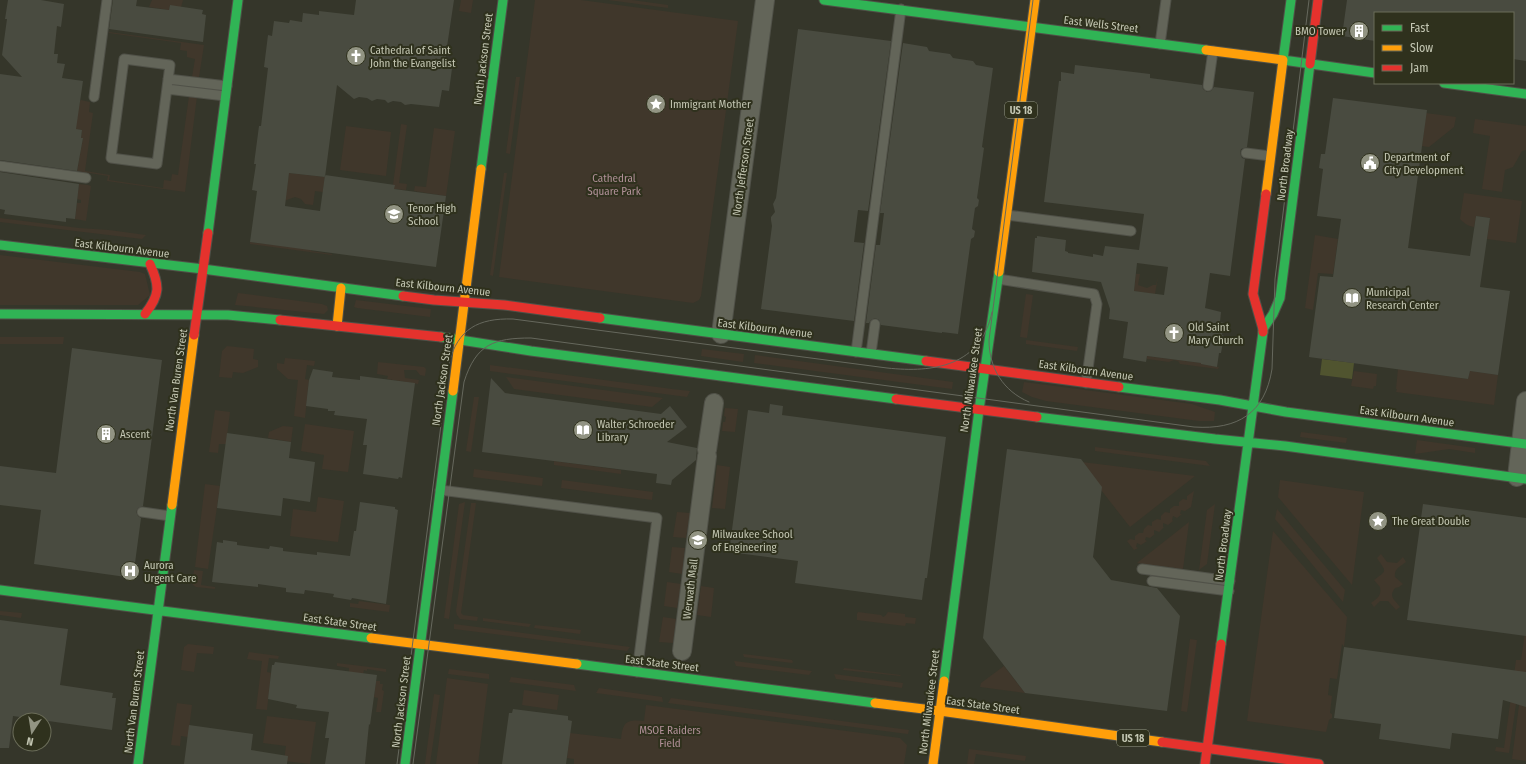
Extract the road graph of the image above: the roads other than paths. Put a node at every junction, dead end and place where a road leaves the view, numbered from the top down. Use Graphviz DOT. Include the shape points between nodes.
graph roads {
  1 [pos="107,0"];
  2 [pos="238,0"];
  3 [pos="502,0"];
  4 [pos="766,0"];
  5 [pos="824,0"];
  6 [pos="902,0"];
  7 [pos="1035,0"];
  8 [pos="1166,0"];
  9 [pos="1291,0"];
  10 [pos="1318,0"];
  11 [pos="901,10"];
  12 [pos="1032,27"];
  13 [pos="1160,44"];
  14 [pos="1213,51"];
  15 [pos="1283,60"];
  16 [pos="1310,64"];
  17 [pos="1374,73"];
  18 [pos="168,79"];
  19 [pos="1451,84"];
  20 [pos="227,86"];
  21 [pos="1208,86"];
  22 [pos="167,89"];
  23 [pos="1526,94"];
  24 [pos="226,96"];
  25 [pos="94,97"];
  26 [pos="1246,153"];
  27 [pos="1271,156"];
  28 [pos="0,166"];
  29 [pos="86,178"];
  30 [pos="1006,215"];
  31 [pos="1131,231"];
  32 [pos="0,245"];
  33 [pos="150,264"];
  34 [pos="203,269"];
  35 [pos="998,279"];
  36 [pos="341,288"];
  37 [pos="465,302"];
  38 [pos="0,314"];
  39 [pos="145,314"];
  40 [pos="197,315"];
  41 [pos="875,324"];
  42 [pos="337,326"];
  43 [pos="1263,329"];
  44 [pos="721,334"];
  45 [pos="460,340"];
  46 [pos="856,352"];
  47 [pos="871,354"];
  48 [pos="985,370"];
  49 [pos="1086,382"];
  50 [pos="1526,401"];
  51 [pos="714,403"];
  52 [pos="1253,406"];
  53 [pos="979,410"];
  54 [pos="1248,442"];
  55 [pos="1523,444"];
  56 [pos="1521,478"];
  57 [pos="440,490"];
  58 [pos="142,512"];
  59 [pos="170,516"];
  60 [pos="1142,569"];
  61 [pos="1152,581"];
  62 [pos="1230,581"];
  63 [pos="0,590"];
  64 [pos="1229,592"];
  65 [pos="158,610"];
  66 [pos="421,644"];
  67 [pos="682,652"];
  68 [pos="636,672"];
  69 [pos="940,711"];
  70 [pos="1207,748"];
  71 [pos="138,764"];
  72 [pos="405,764"];
  73 [pos="933,764"];
  74 [pos="1205,764"];
  75 [pos="1320,764"];
  1 -- 25 [label="lane"];
  2 -- 20 [label="main road, North Van Buren Street"];
  3 -- 37 [label="main road, North Jackson Street"];
  4 -- 44 [label="street, North Jefferson Street"];
  5 -- 11 [label="main road, East Wells Street"];
  6 -- 11 [label="lane"];
  7 -- 12 [label="main road, North Milwaukee Street / US 18"];
  8 -- 13 [label="lane"];
  9 -- 15 [label="main road, North Broadway"];
  10 -- 16 [label="main road, North Broadway"];
  11 -- 12 [label="main road, East Wells Street"];
  11 -- 46 [label="lane"];
  12 -- 13 [label="main road, East Wells Street"];
  12 -- 30 [label="main road, North Milwaukee Street / US 18"];
  13 -- 14 [label="main road, East Wells Street"];
  14 -- 15 [label="main road, East Wells Street"];
  14 -- 21 [label="lane"];
  15 -- 16 [label="main road, East Wells Street"];
  15 -- 27 [label="main road, North Broadway"];
  16 -- 17 [label="main road, East Wells Street"];
  16 -- 43 [label="main road, North Broadway" via="1280,298"];
  18 -- 20 [label="lane"];
  18 -- 22 [label="lane"];
  18 -- 22 [label="lane" via="170,65 124,59 110,158 157,164"];
  19 -- 23 [label="main road"];
  20 -- 24 [label="main road, North Van Buren Street"];
  22 -- 24 [label="lane"];
  24 -- 34 [label="main road, North Van Buren Street"];
  26 -- 27 [label="lane"];
  27 -- 43 [label="main road, North Broadway" via="1253,294"];
  28 -- 29 [label="lane"];
  30 -- 31 [label="lane"];
  30 -- 35 [label="main road, North Milwaukee Street / US 18"];
  32 -- 33 [label="main road, East Kilbourn Avenue"];
  33 -- 34 [label="main road, East Kilbourn Avenue"];
  33 -- 39 [label="main road" via="159,289 156,301"];
  34 -- 36 [label="main road, East Kilbourn Avenue"];
  34 -- 40 [label="main road, North Van Buren Street"];
  35 -- 48 [label="main road, North Milwaukee Street / US 18"];
  35 -- 49 [label="lane" via="1094,294 1097,304"];
  36 -- 37 [label="main road, East Kilbourn Avenue"];
  36 -- 42 [label="main road"];
  37 -- 44 [label="main road, East Kilbourn Avenue"];
  37 -- 45 [label="main road, North Jackson Street"];
  38 -- 39 [label="main road"];
  39 -- 40 [label="main road"];
  40 -- 42 [label="main road" via="228,315"];
  40 -- 59 [label="main road, North Van Buren Street"];
  41 -- 47 [label="lane"];
  42 -- 45 [label="main road"];
  43 -- 52 [label="main road, North Broadway"];
  44 -- 46 [label="main road, East Kilbourn Avenue"];
  45 -- 53 [label="main road" via="531,352"];
  45 -- 57 [label="main road, North Jackson Street"];
  46 -- 47 [label="main road, East Kilbourn Avenue"];
  47 -- 48 [label="main road, East Kilbourn Avenue"];
  48 -- 49 [label="main road, East Kilbourn Avenue"];
  48 -- 53 [label="main road, North Milwaukee Street / US 18"];
  49 -- 52 [label="main road, East Kilbourn Avenue"];
  50 -- 55 [label="street"];
  51 -- 67 [label="street, Werwath Mall"];
  52 -- 54 [label="main road, North Broadway"];
  52 -- 55 [label="main road, East Kilbourn Avenue" via="1383,428"];
  53 -- 54 [label="main road"];
  53 -- 69 [label="main road, North Milwaukee Street / US 18"];
  54 -- 56 [label="main road" via="1379,456"];
  54 -- 62 [label="main road, North Broadway"];
  55 -- 56 [label="street"];
  57 -- 66 [label="main road, North Jackson Street"];
  57 -- 68 [label="lane" via="657,518"];
  58 -- 59 [label="lane"];
  59 -- 65 [label="main road, North Van Buren Street"];
  60 -- 62 [label="lane"];
  61 -- 64 [label="lane"];
  62 -- 64 [label="main road, North Broadway"];
  63 -- 65 [label="main road, East State Street"];
  64 -- 70 [label="main road, North Broadway"];
  65 -- 66 [label="main road, East State Street"];
  65 -- 71 [label="main road, North Van Buren Street"];
  66 -- 68 [label="main road, East State Street"];
  66 -- 72 [label="main road, North Jackson Street"];
  68 -- 69 [label="main road, East State Street"];
  69 -- 70 [label="main road, East State Street / US 18"];
  69 -- 73 [label="main road, North Milwaukee Street"];
  70 -- 74 [label="main road, North Broadway"];
  70 -- 75 [label="main road, East State Street / US 18"];
}
